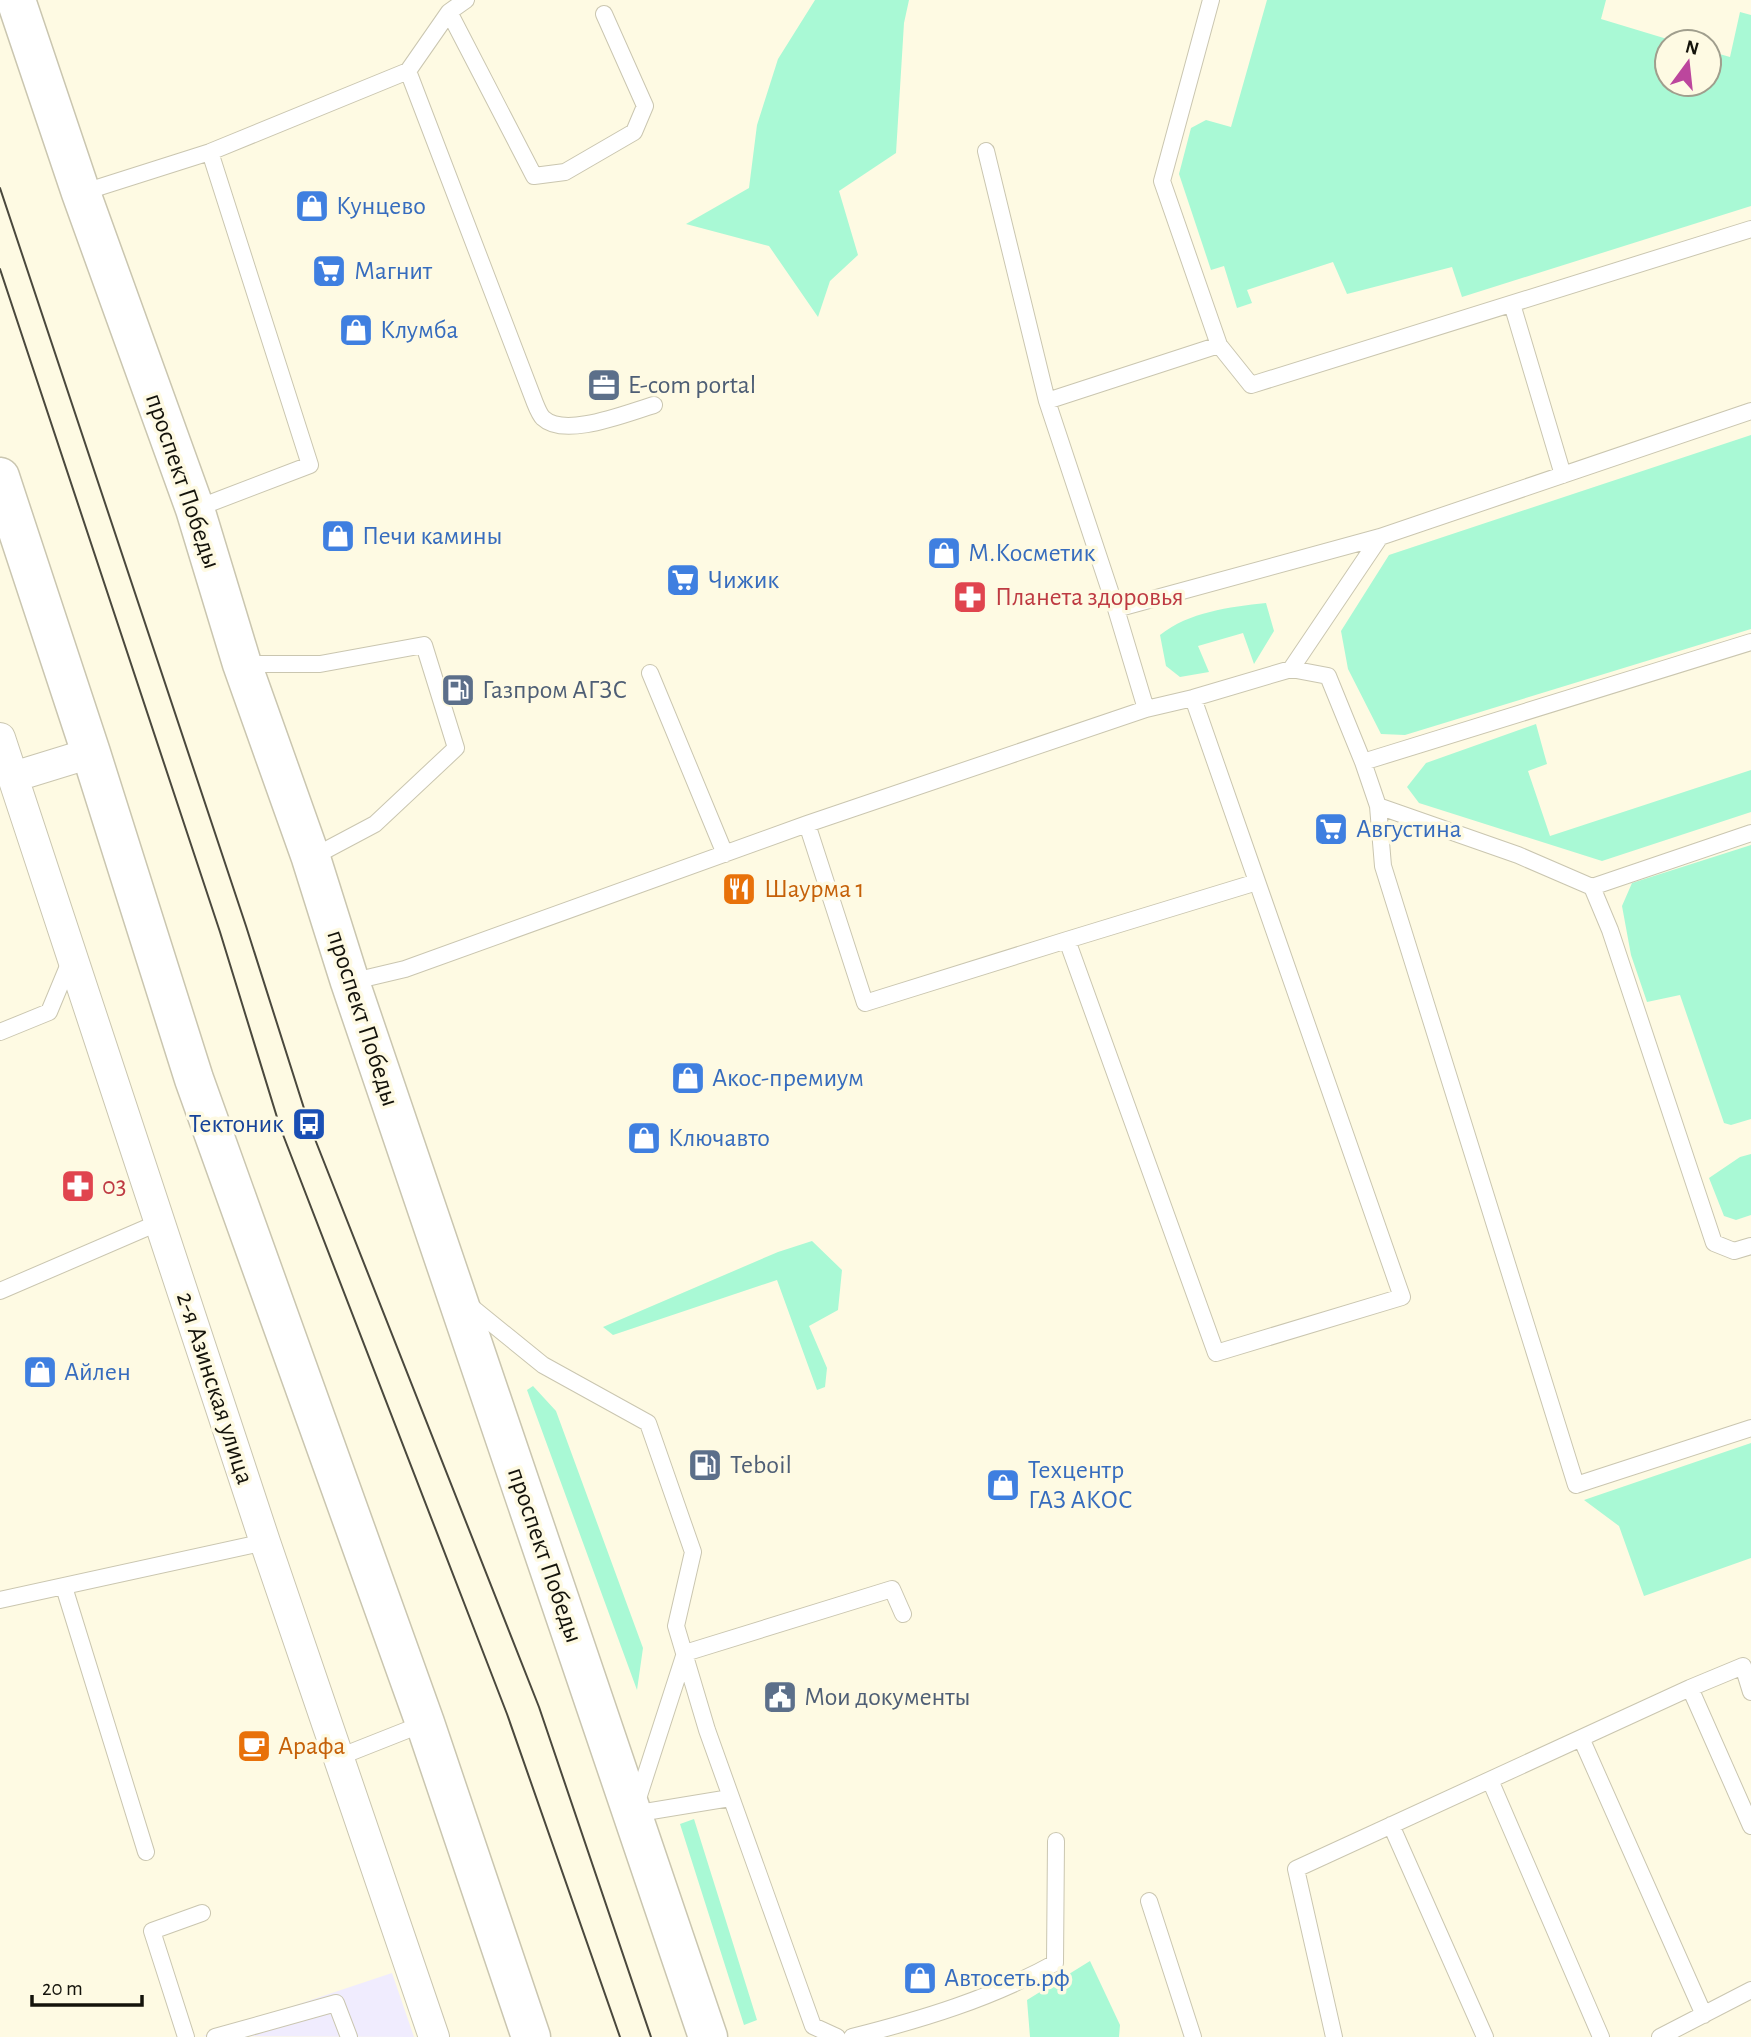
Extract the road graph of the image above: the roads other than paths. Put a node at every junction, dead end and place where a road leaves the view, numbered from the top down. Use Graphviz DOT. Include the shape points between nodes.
graph roads {
  1 [pos="16,0"];
  2 [pos="466,0"];
  3 [pos="1211,0"];
  4 [pos="449,12"];
  5 [pos="604,15"];
  6 [pos="408,71"];
  7 [pos="986,151"];
  8 [pos="210,152"];
  9 [pos="81,193"];
  10 [pos="1751,229"];
  11 [pos="1512,303"];
  12 [pos="1219,345"];
  13 [pos="1047,401"];
  14 [pos="654,405"];
  15 [pos="1751,411"];
  16 [pos="1563,475"];
  17 [pos="0,477"];
  18 [pos="195,509"];
  19 [pos="1380,537"];
  20 [pos="1116,610"];
  21 [pos="1751,642"];
  22 [pos="242,664"];
  23 [pos="1291,669"];
  24 [pos="650,673"];
  25 [pos="1193,698"];
  26 [pos="1146,709"];
  27 [pos="0,738"];
  28 [pos="91,752"];
  29 [pos="1363,762"];
  30 [pos="13,777"];
  31 [pos="1378,806"];
  32 [pos="807,824"];
  33 [pos="1751,833"];
  34 [pos="724,853"];
  35 [pos="311,858"];
  36 [pos="1257,881"];
  37 [pos="1592,887"];
  38 [pos="1067,940"];
  39 [pos="73,953"];
  40 [pos="350,982"];
  41 [pos="0,1032"];
  42 [pos="160,1222"];
  43 [pos="1751,1246"];
  44 [pos="0,1291"];
  45 [pos="456,1295"];
  46 [pos="1751,1428"];
  47 [pos="265,1542"];
  48 [pos="64,1587"];
  49 [pos="1,1601"];
  50 [pos="903,1614"];
  51 [pos="685,1653"];
  52 [pos="1690,1688"];
  53 [pos="1751,1692"];
  54 [pos="425,1723"];
  55 [pos="1581,1738"];
  56 [pos="339,1757"];
  57 [pos="1490,1780"];
  58 [pos="730,1798"];
  59 [pos="632,1814"];
  60 [pos="1391,1825"];
  61 [pos="1751,1826"];
  62 [pos="1056,1841"];
  63 [pos="146,1852"];
  64 [pos="1149,1901"];
  65 [pos="202,1913"];
  66 [pos="1751,1990"];
  67 [pos="1704,2014"];
  68 [pos="808,2031"];
  69 [pos="186,2037"];
  70 [pos="215,2037"];
  71 [pos="349,2037"];
  72 [pos="434,2037"];
  73 [pos="531,2037"];
  74 [pos="708,2037"];
  75 [pos="837,2037"];
  76 [pos="852,2037"];
  77 [pos="1193,2037"];
  78 [pos="1334,2037"];
  79 [pos="1485,2037"];
  80 [pos="1601,2037"];
  81 [pos="1660,2037"];
  1 -- 9 [label="main road, проспект Победы"];
  2 -- 4 [label="lane"];
  3 -- 12 [label="lane" via="1162,181"];
  4 -- 5 [label="lane" via="534,176 565,172 635,132 646,106"];
  4 -- 6 [label="lane"];
  6 -- 8 [label="lane"];
  6 -- 14 [label="lane" via="543,418 573,426"];
  7 -- 13 [label="lane"];
  8 -- 9 [label="lane"];
  8 -- 18 [label="lane" via="310,465"];
  9 -- 18 [label="main road, проспект Победы"];
  10 -- 11 [label="lane"];
  11 -- 12 [label="lane" via="1251,385"];
  11 -- 16 [label="lane"];
  12 -- 13 [label="lane"];
  13 -- 20 [label="lane"];
  15 -- 16 [label="lane"];
  16 -- 19 [label="lane"];
  17 -- 28 [label="main road"];
  18 -- 22 [label="main road, проспект Победы"];
  19 -- 20 [label="lane"];
  19 -- 23 [label="lane"];
  20 -- 26 [label="lane"];
  21 -- 29 [label="lane"];
  22 -- 35 [label="main road, проспект Победы"];
  22 -- 35 [label="lane" via="320,664 424,645 456,748 375,824"];
  23 -- 25 [label="lane"];
  23 -- 29 [label="lane" via="1328,676"];
  24 -- 34 [label="lane"];
  25 -- 26 [label="lane"];
  25 -- 36 [label="lane"];
  26 -- 32 [label="lane"];
  27 -- 30 [label="street, 2-я Азинская улица"];
  28 -- 30 [label="street"];
  28 -- 54 [label="main road" via="194,1079"];
  29 -- 31 [label="lane"];
  30 -- 39 [label="street, 2-я Азинская улица"];
  31 -- 37 [label="lane" via="1518,855"];
  31 -- 46 [label="lane" via="1383,866 1576,1485"];
  32 -- 34 [label="lane"];
  32 -- 38 [label="lane" via="865,1003"];
  33 -- 37 [label="lane"];
  34 -- 40 [label="lane" via="405,969"];
  35 -- 40 [label="main road, проспект Победы"];
  36 -- 38 [label="lane"];
  36 -- 38 [label="lane" via="1402,1297 1216,1353"];
  37 -- 43 [label="lane" via="1714,1243 1734,1251"];
  39 -- 41 [label="lane" via="49,1012"];
  39 -- 42 [label="street, 2-я Азинская улица"];
  40 -- 45 [label="main road, проспект Победы"];
  42 -- 44 [label="lane"];
  42 -- 47 [label="street, 2-я Азинская улица"];
  45 -- 51 [label="lane" via="543,1365 648,1423 693,1552 676,1626"];
  45 -- 59 [label="main road, проспект Победы"];
  47 -- 48 [label="lane"];
  47 -- 56 [label="street, 2-я Азинская улица"];
  48 -- 49 [label="lane"];
  48 -- 63 [label="lane"];
  50 -- 51 [label="lane" via="892,1589"];
  51 -- 58 [label="lane"];
  51 -- 59 [label="lane"];
  52 -- 53 [label="lane" via="1743,1666"];
  52 -- 55 [label="lane"];
  52 -- 61 [label="lane"];
  54 -- 56 [label="lane"];
  54 -- 73 [label="main road"];
  55 -- 57 [label="lane"];
  55 -- 67 [label="lane"];
  56 -- 72 [label="street, 2-я Азинская улица"];
  57 -- 60 [label="lane"];
  57 -- 80 [label="lane"];
  58 -- 59 [label="lane"];
  58 -- 68 [label="lane"];
  59 -- 74 [label="main road, проспект Победы"];
  60 -- 78 [label="lane" via="1296,1869"];
  60 -- 79 [label="lane"];
  62 -- 76 [label="lane" via="1055,1963 1015,1985 921,2019"];
  64 -- 77 [label="lane"];
  65 -- 69 [label="lane" via="152,1931"];
  66 -- 67 [label="lane"];
  67 -- 81 [label="lane"];
  68 -- 75 [label="lane"];
  70 -- 71 [label="lane" via="336,2003"];
}
